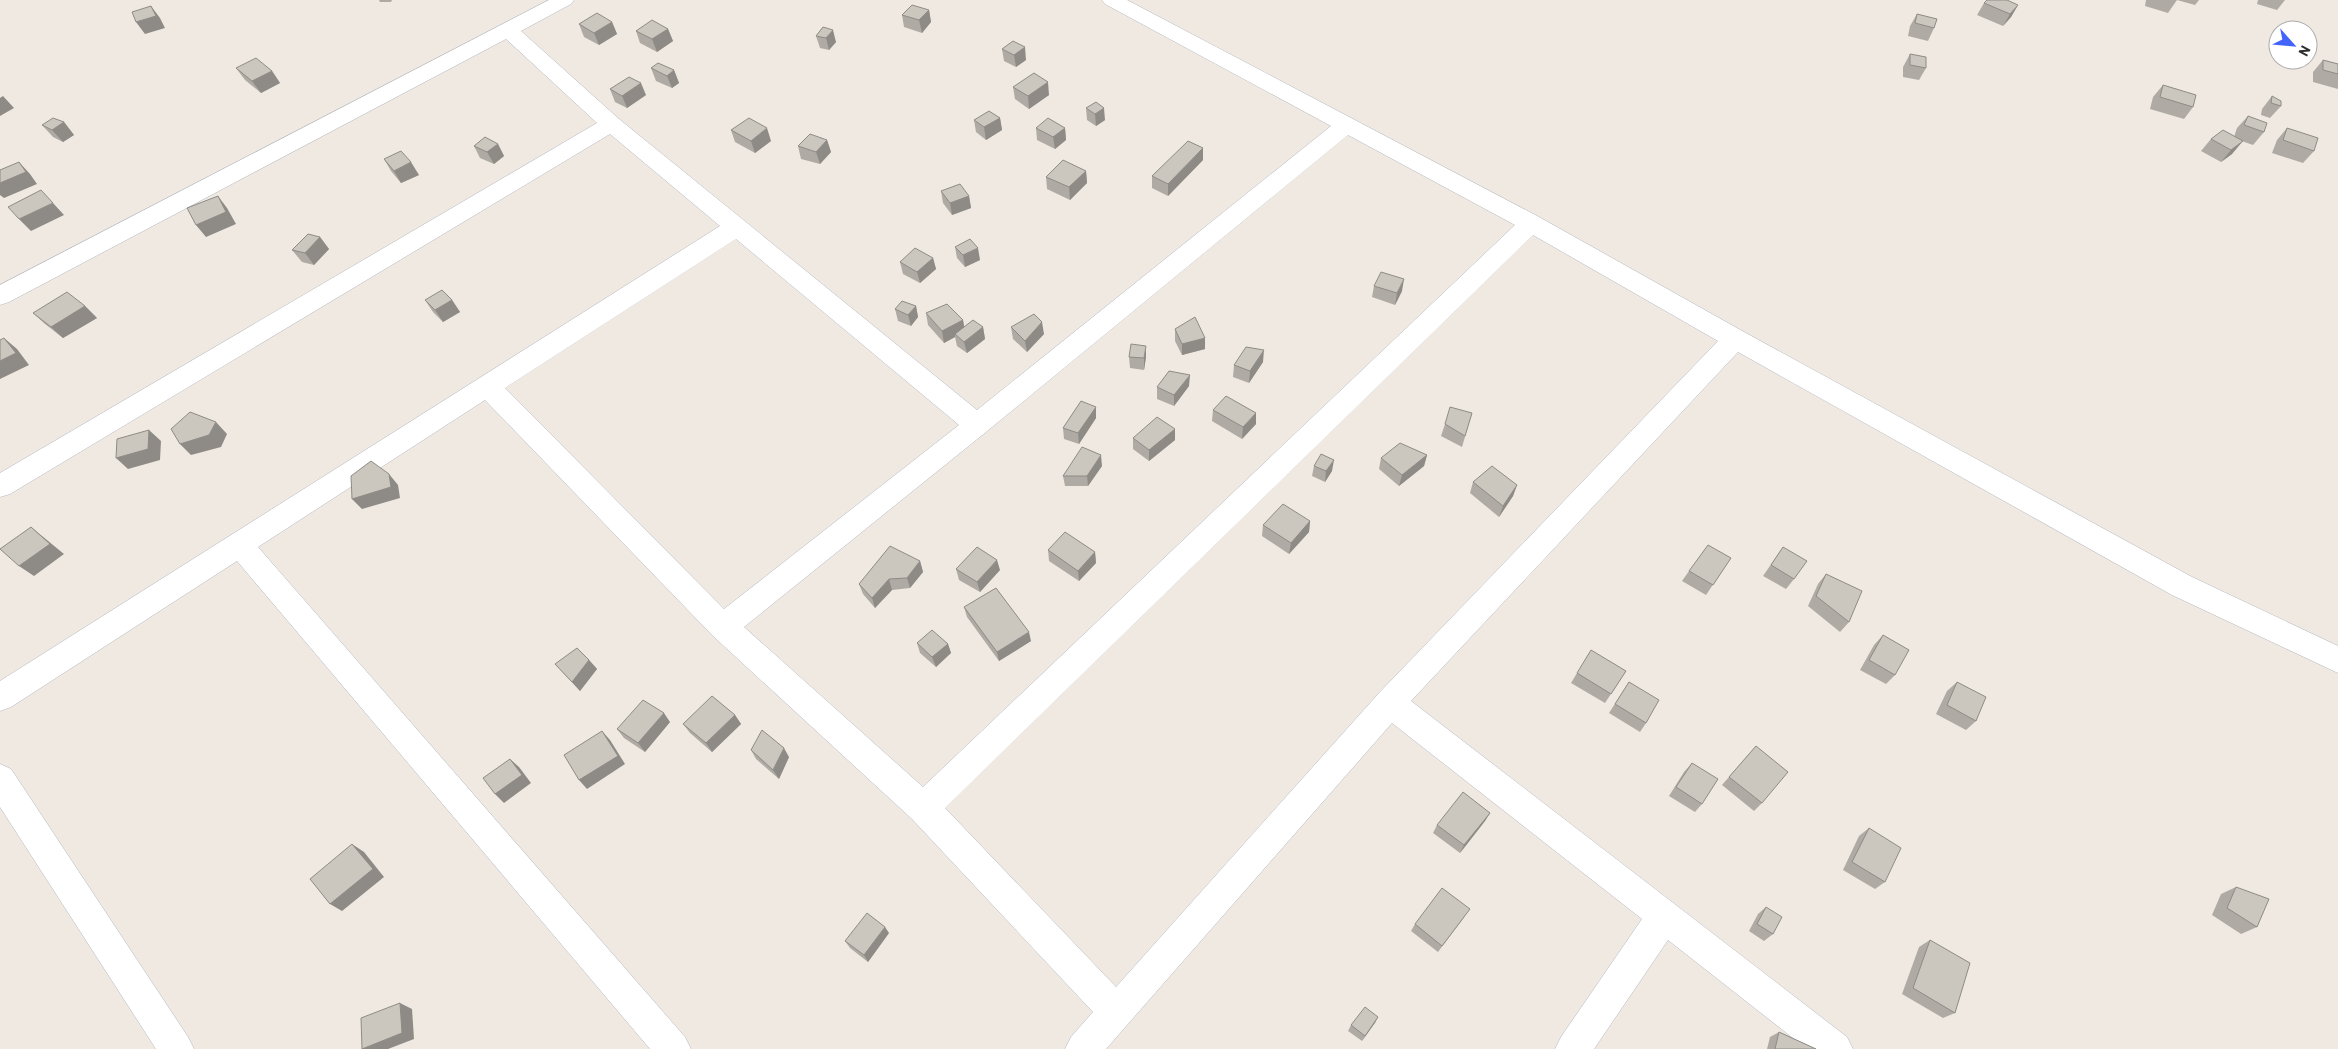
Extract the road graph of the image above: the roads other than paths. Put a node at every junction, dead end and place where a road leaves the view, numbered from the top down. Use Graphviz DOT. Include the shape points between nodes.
graph roads {
  1 [pos="564,0"];
  2 [pos="1112,0"];
  3 [pos="507,28"];
  4 [pos="611,124"];
  5 [pos="1347,124"];
  6 [pos="1531,223"];
  7 [pos="737,227"];
  8 [pos="0,296"];
  9 [pos="1735,339"];
  10 [pos="488,386"];
  11 [pos="977,425"];
  12 [pos="0,486"];
  13 [pos="239,544"];
  14 [pos="723,627"];
  15 [pos="2338,660"];
  16 [pos="0,697"];
  17 [pos="1390,703"];
  18 [pos="0,779"];
  19 [pos="923,808"];
  20 [pos="1664,916"];
  21 [pos="1116,1012"];
  22 [pos="176,1049"];
  23 [pos="673,1049"];
  24 [pos="1083,1049"];
  25 [pos="1573,1049"];
  26 [pos="1835,1049"];
  1 -- 3 [label="street"];
  2 -- 5 [label="street"];
  3 -- 4 [label="street"];
  3 -- 8 [label="street"];
  4 -- 7 [label="street"];
  4 -- 12 [label="street"];
  5 -- 6 [label="street"];
  5 -- 11 [label="street"];
  6 -- 9 [label="street"];
  6 -- 19 [label="street"];
  7 -- 10 [label="street"];
  7 -- 11 [label="street"];
  9 -- 15 [label="street" via="2182,586"];
  9 -- 17 [label="street"];
  10 -- 13 [label="street"];
  10 -- 14 [label="street"];
  11 -- 14 [label="street"];
  13 -- 16 [label="street"];
  13 -- 23 [label="street"];
  14 -- 19 [label="street"];
  17 -- 20 [label="street"];
  17 -- 21 [label="street"];
  18 -- 22 [label="street"];
  19 -- 21 [label="street"];
  20 -- 25 [label="street"];
  20 -- 26 [label="street"];
  21 -- 24 [label="street"];
}
